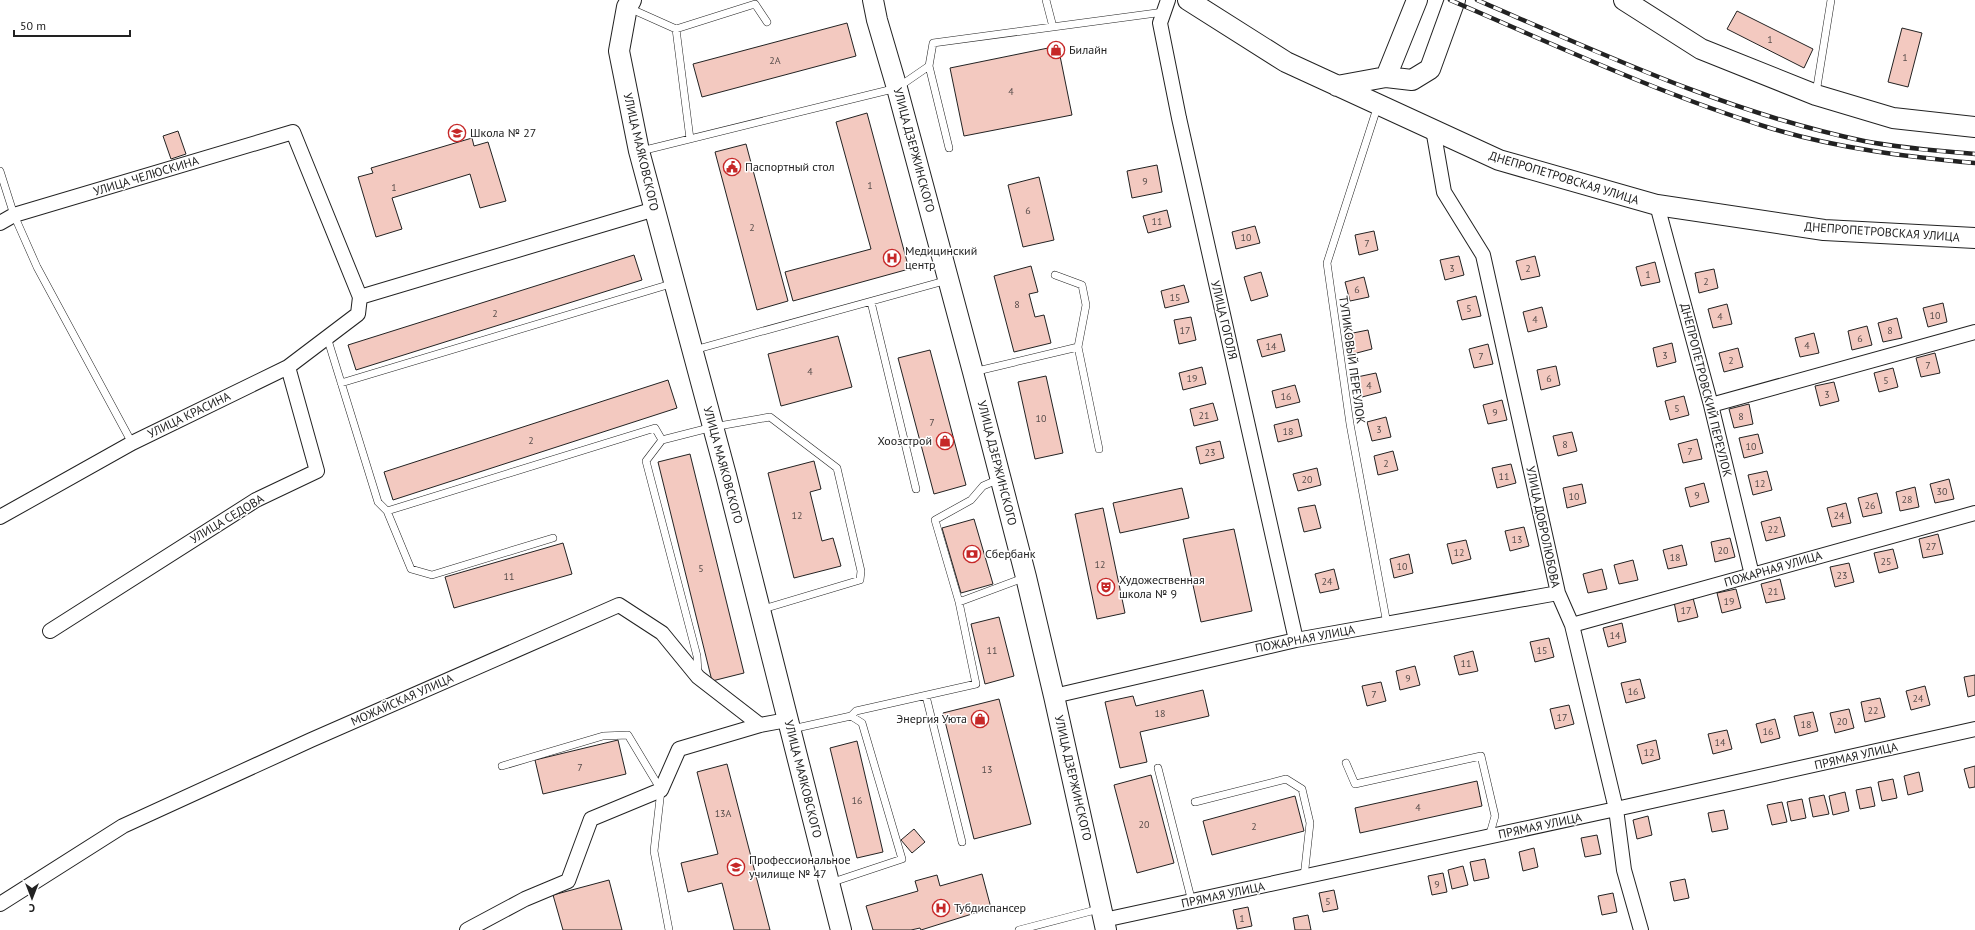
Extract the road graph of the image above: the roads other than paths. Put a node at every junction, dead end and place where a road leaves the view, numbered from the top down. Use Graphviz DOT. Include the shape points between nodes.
graph roads {
  1 [pos="873,0"];
  2 [pos="1046,0"];
  3 [pos="1188,0"];
  4 [pos="1417,0"];
  5 [pos="1455,0"];
  6 [pos="1624,0"];
  7 [pos="1831,0"];
  8 [pos="629,4"];
  9 [pos="1166,6"];
  10 [pos="767,22"];
  11 [pos="1053,27"];
  12 [pos="676,29"];
  13 [pos="929,66"];
  14 [pos="1386,77"];
  15 [pos="1337,86"];
  16 [pos="897,88"];
  17 [pos="1816,95"];
  18 [pos="1378,105"];
  19 [pos="1975,127"];
  20 [pos="1433,130"];
  21 [pos="690,139"];
  22 [pos="949,148"];
  23 [pos="639,151"];
  24 [pos="0,171"];
  25 [pos="1658,205"];
  26 [pos="655,209"];
  27 [pos="14,215"];
  28 [pos="0,223"];
  29 [pos="1975,238"];
  30 [pos="1055,275"];
  31 [pos="948,280"];
  32 [pos="674,283"];
  33 [pos="360,297"];
  34 [pos="871,302"];
  35 [pos="1975,332"];
  36 [pos="327,338"];
  37 [pos="1078,347"];
  38 [pos="693,351"];
  39 [pos="288,367"];
  40 [pos="973,372"];
  41 [pos="341,383"];
  42 [pos="1711,404"];
  43 [pos="713,427"];
  44 [pos="662,440"];
  45 [pos="132,443"];
  46 [pos="1099,449"];
  47 [pos="1000,478"];
  48 [pos="916,489"];
  49 [pos="387,511"];
  50 [pos="1975,513"];
  51 [pos="0,517"];
  52 [pos="553,538"];
  53 [pos="1752,575"];
  54 [pos="1026,577"];
  55 [pos="1558,594"];
  56 [pos="959,602"];
  57 [pos="760,610"];
  58 [pos="1387,624"];
  59 [pos="1572,625"];
  60 [pos="50,631"];
  61 [pos="1296,640"];
  62 [pos="698,677"];
  63 [pos="926,696"];
  64 [pos="1054,696"];
  65 [pos="851,716"];
  66 [pos="760,725"];
  67 [pos="789,725"];
  68 [pos="1975,729"];
  69 [pos="1346,763"];
  70 [pos="502,766"];
  71 [pos="1158,768"];
  72 [pos="661,790"];
  73 [pos="1195,802"];
  74 [pos="1616,810"];
  75 [pos="1489,837"];
  76 [pos="962,842"];
  77 [pos="1304,877"];
  78 [pos="829,883"];
  79 [pos="1192,902"];
  80 [pos="0,904"];
  81 [pos="1104,919"];
  82 [pos="1031,928"];
  83 [pos="467,930"];
  84 [pos="669,930"];
  85 [pos="841,930"];
  86 [pos="1019,930"];
  87 [pos="1641,930"];
  1 -- 16 [label="main road, УЛИЦА ДЗЕРЖИНСКОГО"];
  2 -- 11 [label="lane"];
  3 -- 15 [label="main road, ДНЕПРОПЕТРОВСКАЯ УЛИЦА" via="1286,62"];
  4 -- 14 [label="main road"];
  5 -- 14 [label="main road" via="1430,69 1412,80"];
  6 -- 17 [label="main road" via="1701,49"];
  7 -- 17 [label="lane"];
  8 -- 12 [label="lane"];
  8 -- 23 [label="main road, УЛИЦА МАЯКОВСКОГО" via="619,51"];
  9 -- 11 [label="lane"];
  9 -- 61 [label="street, УЛИЦА ГОГОЛЯ" via="1160,23 1179,118"];
  10 -- 12 [label="lane" via="755,4"];
  11 -- 13 [label="lane" via="933,43"];
  12 -- 21 [label="lane"];
  13 -- 16 [label="lane"];
  13 -- 22 [label="lane"];
  14 -- 15 [label="main road"];
  15 -- 18 [label="main road, ДНЕПРОПЕТРОВСКАЯ УЛИЦА"];
  16 -- 21 [label="lane"];
  16 -- 31 [label="main road, УЛИЦА ДЗЕРЖИНСКОГО"];
  17 -- 19 [label="main road" via="1893,118"];
  18 -- 20 [label="main road, ДНЕПРОПЕТРОВСКАЯ УЛИЦА"];
  18 -- 58 [label="lane, ТУПИКОВЫЙ ПЕРЕУЛОК" via="1327,263 1350,424"];
  20 -- 25 [label="main road, ДНЕПРОПЕТРОВСКАЯ УЛИЦА" via="1499,160"];
  20 -- 55 [label="street, УЛИЦА ДОБРОЛЮБОВА" via="1444,192 1484,255"];
  21 -- 23 [label="lane"];
  23 -- 26 [label="main road, УЛИЦА МАЯКОВСКОГО"];
  24 -- 27 [label="lane"];
  25 -- 29 [label="main road, ДНЕПРОПЕТРОВСКАЯ УЛИЦА" via="1824,230"];
  25 -- 42 [label="street, ДНЕПРОПЕТРОВСКИЙ ПЕРЕУЛОК"];
  26 -- 32 [label="main road, УЛИЦА МАЯКОВСКОГО"];
  26 -- 33 [label="street"];
  27 -- 28 [label="street, УЛИЦА ЧЕЛЮСКИНА"];
  27 -- 33 [label="street, УЛИЦА ЧЕЛЮСКИНА" via="293,132"];
  27 -- 45 [label="lane" via="36,267"];
  30 -- 37 [label="lane" via="1082,285 1086,305"];
  31 -- 34 [label="lane"];
  31 -- 40 [label="main road, УЛИЦА ДЗЕРЖИНСКОГО"];
  32 -- 38 [label="main road, УЛИЦА МАЯКОВСКОГО"];
  32 -- 41 [label="lane"];
  33 -- 36 [label="street, УЛИЦА КРАСИНА" via="358,314"];
  34 -- 38 [label="lane"];
  34 -- 48 [label="lane"];
  35 -- 42 [label="street"];
  36 -- 39 [label="street, УЛИЦА КРАСИНА"];
  36 -- 41 [label="lane"];
  37 -- 40 [label="lane"];
  37 -- 46 [label="lane"];
  38 -- 43 [label="main road, УЛИЦА МАЯКОВСКОГО"];
  39 -- 45 [label="street, УЛИЦА КРАСИНА"];
  39 -- 60 [label="street, УЛИЦА СЕДОВА" via="317,471 256,500"];
  40 -- 47 [label="main road, УЛИЦА ДЗЕРЖИНСКОГО"];
  41 -- 49 [label="lane" via="378,502"];
  42 -- 53 [label="street, ДНЕПРОПЕТРОВСКИЙ ПЕРЕУЛОК"];
  43 -- 44 [label="lane"];
  43 -- 57 [label="main road, УЛИЦА МАЯКОВСКОГО"];
  43 -- 57 [label="lane" via="770,417 837,468 861,571 860,580"];
  44 -- 49 [label="lane" via="655,428"];
  44 -- 62 [label="lane" via="646,461 697,656"];
  45 -- 51 [label="street, УЛИЦА КРАСИНА"];
  47 -- 54 [label="main road, УЛИЦА ДЗЕРЖИНСКОГО"];
  47 -- 56 [label="lane" via="983,486 971,500 935,520"];
  49 -- 52 [label="lane" via="411,569 432,575"];
  50 -- 53 [label="street, ПОЖАРНАЯ УЛИЦА"];
  53 -- 59 [label="street, ПОЖАРНАЯ УЛИЦА"];
  54 -- 56 [label="lane"];
  54 -- 64 [label="main road, УЛИЦА ДЗЕРЖИНСКОГО"];
  55 -- 58 [label="street, ПОЖАРНАЯ УЛИЦА"];
  55 -- 59 [label="street, УЛИЦА ДОБРОЛЮБОВА"];
  56 -- 63 [label="lane" via="976,684"];
  57 -- 67 [label="main road, УЛИЦА МАЯКОВСКОГО"];
  58 -- 61 [label="street, ПОЖАРНАЯ УЛИЦА"];
  59 -- 74 [label="street, УЛИЦА ДОБРОЛЮБОВА"];
  61 -- 64 [label="street, ПОЖАРНАЯ УЛИЦА"];
  62 -- 66 [label="street, МОЖАЙСКАЯ УЛИЦА"];
  62 -- 80 [label="street, МОЖАЙСКАЯ УЛИЦА" via="662,633 619,604 123,826"];
  63 -- 65 [label="lane" via="856,711"];
  63 -- 76 [label="lane"];
  64 -- 81 [label="main road, УЛИЦА ДЗЕРЖИНСКОГО"];
  65 -- 67 [label="lane"];
  65 -- 78 [label="lane" via="862,723 902,860"];
  66 -- 67 [label="street"];
  66 -- 72 [label="street" via="679,749"];
  67 -- 78 [label="main road, УЛИЦА МАЯКОВСКОГО"];
  68 -- 74 [label="street, ПРЯМАЯ УЛИЦА"];
  69 -- 75 [label="lane" via="1355,784 1481,756 1494,816"];
  70 -- 72 [label="lane" via="603,736 628,735"];
  71 -- 79 [label="lane"];
  72 -- 83 [label="street" via="591,819 568,881 525,899"];
  72 -- 84 [label="lane" via="654,851"];
  73 -- 77 [label="lane" via="1286,779 1302,789 1310,823"];
  74 -- 75 [label="street, ПРЯМАЯ УЛИЦА"];
  74 -- 87 [label="street, УЛИЦА ДОБРОЛЮБОВА" via="1624,870"];
  75 -- 77 [label="street, ПРЯМАЯ УЛИЦА"];
  77 -- 79 [label="street, ПРЯМАЯ УЛИЦА"];
  78 -- 85 [label="main road, УЛИЦА МАЯКОВСКОГО"];
  79 -- 81 [label="street, ПРЯМАЯ УЛИЦА"];
  81 -- 82 [label="lane"];
  82 -- 86 [label="lane"];
}
